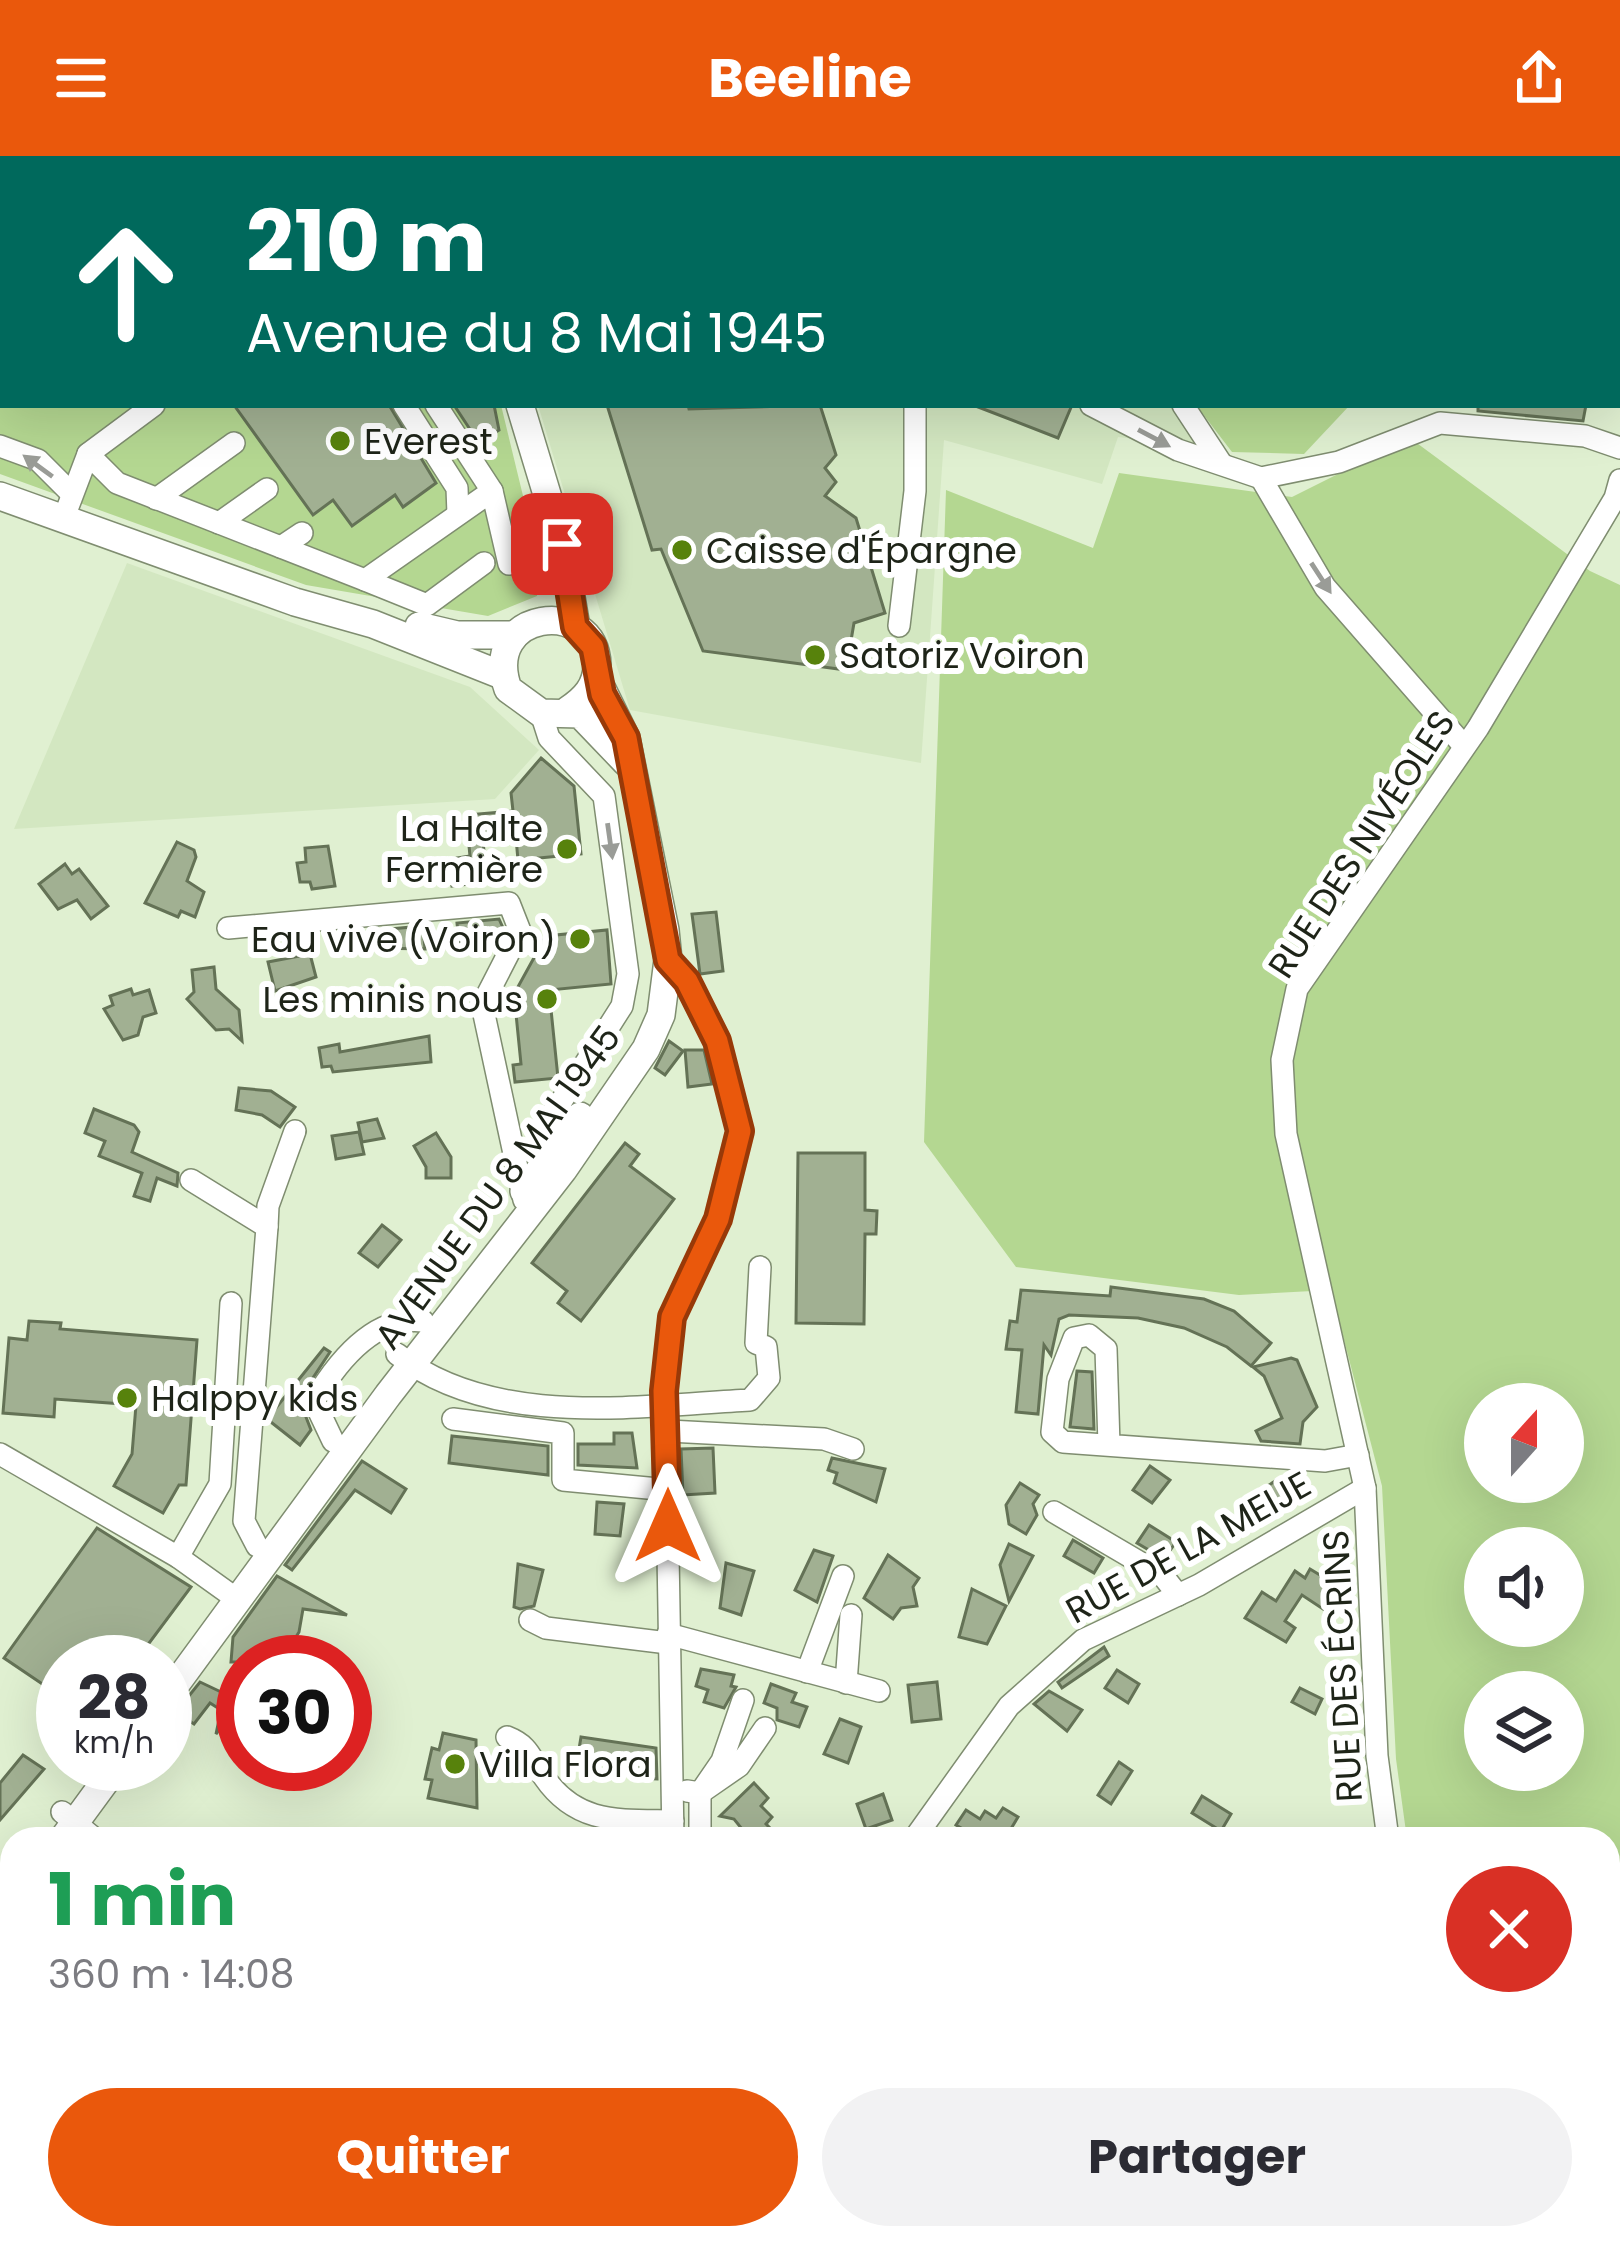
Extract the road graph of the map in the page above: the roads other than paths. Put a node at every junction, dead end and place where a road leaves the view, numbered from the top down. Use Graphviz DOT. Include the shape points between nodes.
graph roads {
  1 [pos="150,408"];
  2 [pos="406,408"];
  3 [pos="438,408"];
  4 [pos="521,408"];
  5 [pos="915,408"];
  6 [pos="1097,408"];
  7 [pos="1185,408"];
  8 [pos="234,443"];
  9 [pos="0,446"];
  10 [pos="1620,448"];
  11 [pos="88,454"];
  12 [pos="1221,463"];
  13 [pos="1261,478"];
  14 [pos="1620,479"];
  15 [pos="267,489"];
  16 [pos="492,491"];
  17 [pos="0,496"];
  18 [pos="156,499"];
  19 [pos="68,507"];
  20 [pos="458,514"];
  21 [pos="219,523"];
  22 [pos="302,533"];
  23 [pos="562,544"];
  24 [pos="281,548"];
  25 [pos="484,563"];
  26 [pos="509,565"];
  27 [pos="364,580"];
  28 [pos="540,620"];
  29 [pos="373,624"];
  30 [pos="899,626"];
  31 [pos="575,627"];
  32 [pos="515,634"];
  33 [pos="504,676"];
  34 [pos="596,677"];
  35 [pos="555,711"];
  36 [pos="1463,746"];
  37 [pos="628,766"];
  38 [pos="228,928"];
  39 [pos="665,930"];
  40 [pos="668,960"];
  41 [pos="295,1131"];
  42 [pos="561,1157"];
  43 [pos="191,1180"];
  44 [pos="527,1202"];
  45 [pos="267,1228"];
  46 [pos="760,1268"];
  47 [pos="231,1303"];
  48 [pos="423,1322"];
  49 [pos="405,1360"];
  50 [pos="666,1405"];
  51 [pos="453,1419"];
  52 [pos="669,1432"];
  53 [pos="333,1441"];
  54 [pos="1109,1445"];
  55 [pos="853,1449"];
  56 [pos="0,1454"];
  57 [pos="1358,1454"];
  58 [pos="1365,1488"];
  59 [pos="668,1490"];
  60 [pos="1054,1511"];
  61 [pos="257,1546"];
  62 [pos="178,1557"];
  63 [pos="843,1576"];
  64 [pos="231,1595"];
  65 [pos="1178,1595"];
  66 [pos="851,1615"];
  67 [pos="530,1620"];
  68 [pos="192,1639"];
  69 [pos="668,1639"];
  70 [pos="192,1657"];
  71 [pos="807,1672"];
  72 [pos="846,1683"];
  73 [pos="879,1691"];
  74 [pos="743,1700"];
  75 [pos="765,1728"];
  76 [pos="507,1737"];
  77 [pos="671,1787"];
  78 [pos="86,1791"];
  79 [pos="99,1791"];
  80 [pos="700,1793"];
  81 [pos="74,1827"];
  82 [pos="75,1827"];
  83 [pos="653,1827"];
  84 [pos="673,1827"];
  85 [pos="700,1827"];
  86 [pos="923,1827"];
  87 [pos="1386,1827"];
  1 -- 11 [label="street"];
  2 -- 20 [label="street" via="457,488"];
  3 -- 16 [label="street"];
  4 -- 23 [label="main road"];
  5 -- 30 [label="street"];
  6 -- 12 [label="street, one-way"];
  7 -- 12 [label="street"];
  8 -- 18 [label="street"];
  19 -- 9 [label="street, one-way" via="38,460"];
  10 -- 13 [label="street" via="1585,436 1452,422 1339,462"];
  11 -- 18 [label="street" via="117,483"];
  11 -- 19 [label="street"];
  12 -- 13 [label="street"];
  13 -- 36 [label="street, one-way" via="1324,587"];
  14 -- 36 [label="street, RUE DES NIVÉOLES"];
  15 -- 21 [label="street"];
  16 -- 20 [label="street"];
  16 -- 26 [label="street"];
  17 -- 19 [label="main road"];
  18 -- 21 [label="street"];
  19 -- 29 [label="main road"];
  20 -- 27 [label="street"];
  21 -- 24 [label="street"];
  22 -- 24 [label="street"];
  23 -- 28 [label="main road"];
  23 -- 31 [label="main road"];
  24 -- 27 [label="street"];
  25 -- 27 [label="street" via="427,605"];
  28 -- 31 [label="main road"];
  28 -- 32 [label="main road"];
  29 -- 32 [label="main road"];
  29 -- 33 [label="main road"];
  31 -- 34 [label="main road" via="593,647"];
  32 -- 33 [label="main road"];
  33 -- 35 [label="main road" via="517,700"];
  34 -- 35 [label="main road" via="590,691"];
  34 -- 37 [label="main road, AVENUE DU 8 MAI 1945" via="620,723"];
  35 -- 37 [label="main road" via="595,724"];
  35 -- 42 [label="street, one-way" via="549,738 604,796 628,974 622,1006 550,1119"];
  36 -- 57 [label="street, RUE DES NIVÉOLES" via="1297,989 1282,1060 1286,1135"];
  37 -- 39 [label="main road, AVENUE DU 8 MAI 1945"];
  38 -- 44 [label="street" via="509,902 520,931 482,1005"];
  39 -- 40 [label="main road, AVENUE DU 8 MAI 1945"];
  39 -- 42 [label="main road, AVENUE DU 8 MAI 1945" via="650,1005"];
  40 -- 42 [label="main road, AVENUE DU 8 MAI 1945" via="661,1015 646,1049"];
  40 -- 50 [label="street" via="717,1041 740,1131 718,1219 672,1317"];
  41 -- 45 [label="street"];
  42 -- 44 [label="main road, AVENUE DU 8 MAI 1945"];
  43 -- 45 [label="street"];
  44 -- 48 [label="main road, AVENUE DU 8 MAI 1945"];
  44 -- 49 [label="main road, AVENUE DU 8 MAI 1945"];
  45 -- 61 [label="street" via="244,1521"];
  46 -- 50 [label="street" via="755,1343 766,1347 770,1378 750,1400"];
  47 -- 62 [label="street" via="220,1484"];
  48 -- 49 [label="main road, AVENUE DU 8 MAI 1945"];
  48 -- 53 [label="street" via="381,1330 328,1377 314,1401"];
  49 -- 50 [label="street" via="495,1399"];
  49 -- 53 [label="main road, AVENUE DU 8 MAI 1945"];
  49 -- 64 [label="main road, AVENUE DU 8 MAI 1945"];
  50 -- 52 [label="street"];
  51 -- 59 [label="street" via="563,1433 563,1480"];
  52 -- 55 [label="street" via="824,1439"];
  52 -- 59 [label="street"];
  53 -- 61 [label="main road, AVENUE DU 8 MAI 1945"];
  54 -- 54 [label="street" via="1064,1442 1052,1432 1058,1379 1074,1338 1089,1335 1106,1349"];
  54 -- 57 [label="street" via="1325,1462"];
  56 -- 62 [label="street"];
  57 -- 58 [label="street, RUE DES NIVÉOLES"];
  58 -- 65 [label="street, RUE DE LA MEIJE"];
  58 -- 87 [label="street, RUE DES ÉCRINS"];
  59 -- 69 [label="street"];
  60 -- 65 [label="street" via="1163,1576"];
  61 -- 64 [label="main road, AVENUE DU 8 MAI 1945"];
  62 -- 64 [label="street"];
  63 -- 71 [label="street"];
  64 -- 68 [label="main road, AVENUE DU 8 MAI 1945"];
  64 -- 70 [label="main road, AVENUE DU 8 MAI 1945"];
  65 -- 86 [label="street, RUE DE LA MEIJE" via="1082,1640 1010,1706"];
  66 -- 72 [label="street"];
  67 -- 69 [label="street"];
  69 -- 71 [label="street"];
  69 -- 77 [label="street"];
  71 -- 72 [label="street"];
  72 -- 73 [label="street"];
  74 -- 80 [label="street" via="722,1761"];
  75 -- 80 [label="street" via="739,1766"];
  76 -- 83 [label="street" via="526,1744 562,1800 587,1817"];
  77 -- 80 [label="street"];
  77 -- 84 [label="street"];
  78 -- 81 [label="main road"];
  79 -- 82 [label="main road"];
  80 -- 85 [label="street"];
}
